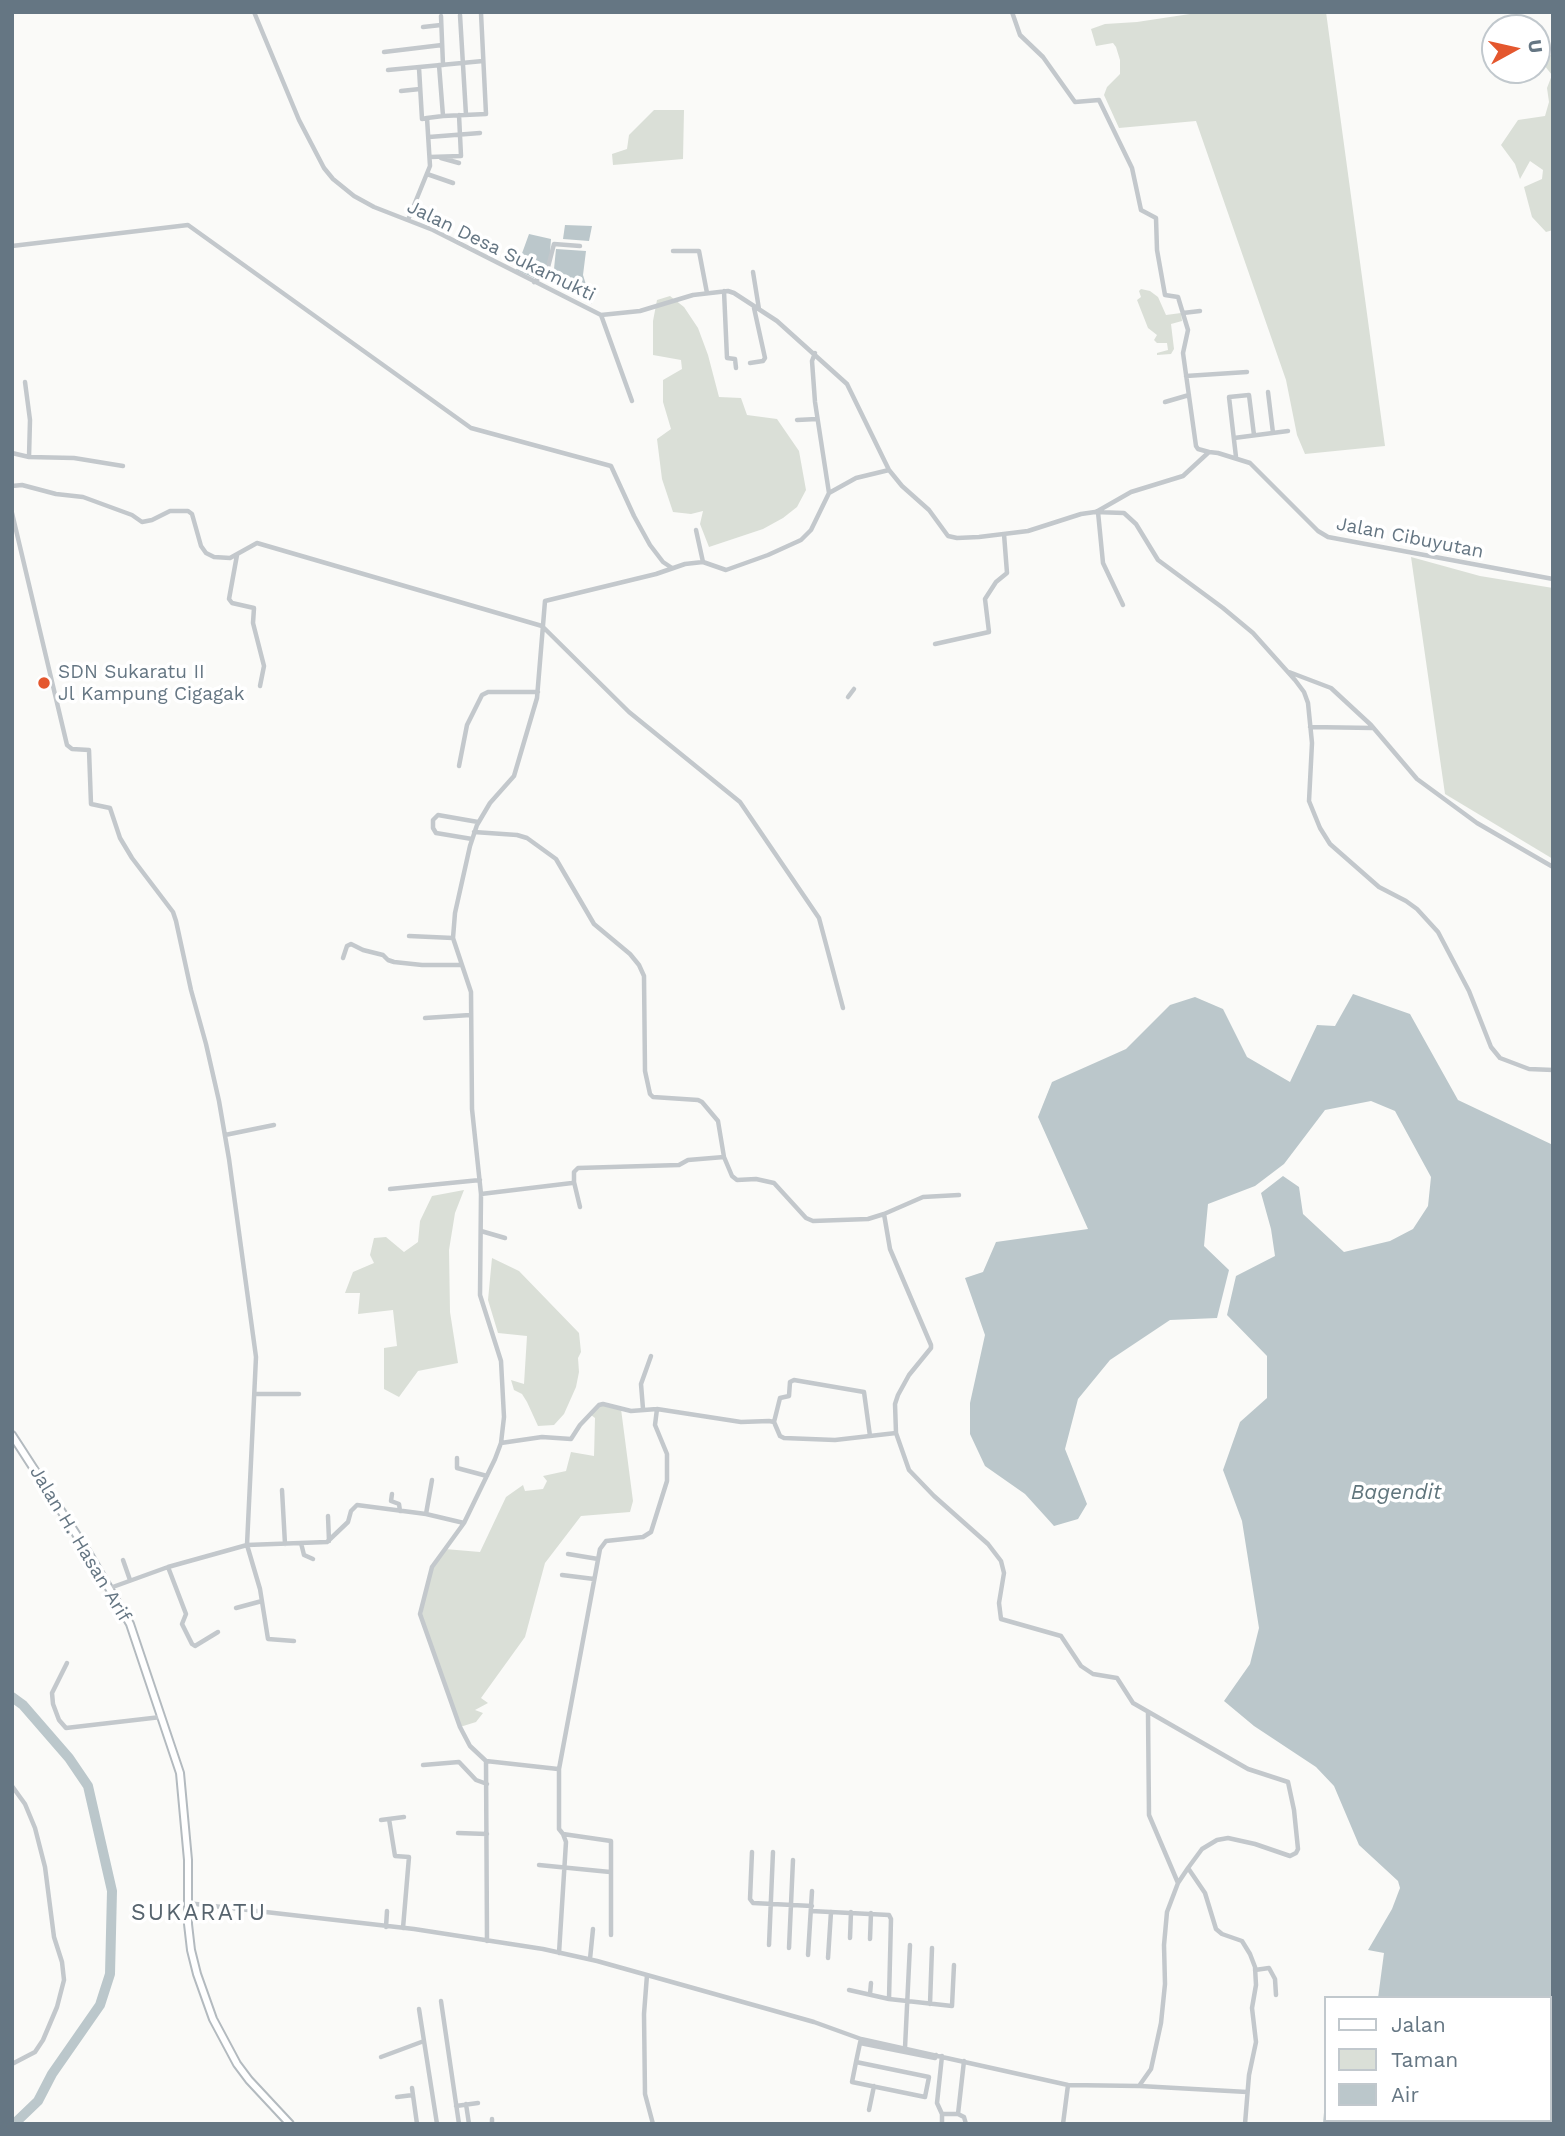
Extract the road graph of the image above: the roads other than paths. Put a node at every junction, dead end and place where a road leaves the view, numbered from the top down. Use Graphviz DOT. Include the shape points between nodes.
graph roads {
  1 [pos="254,12"];
  2 [pos="1012,12"];
  3 [pos="481,13"];
  4 [pos="460,15"];
  5 [pos="441,16"];
  6 [pos="441,25"];
  7 [pos="423,27"];
  8 [pos="442,45"];
  9 [pos="384,52"];
  10 [pos="483,61"];
  11 [pos="463,63"];
  12 [pos="441,65"];
  13 [pos="419,68"];
  14 [pos="388,71"];
  15 [pos="420,89"];
  16 [pos="401,91"];
  17 [pos="459,115"];
  18 [pos="466,115"];
  19 [pos="443,116"];
  20 [pos="427,118"];
  21 [pos="480,133"];
  22 [pos="460,134"];
  23 [pos="429,137"];
  24 [pos="430,157"];
  25 [pos="437,157"];
  26 [pos="459,163"];
  27 [pos="427,174"];
  28 [pos="453,183"];
  29 [pos="408,220"];
  30 [pos="12,246"];
  31 [pos="580,246"];
  32 [pos="673,251"];
  33 [pos="753,272"];
  34 [pos="533,282"];
  35 [pos="724,291"];
  36 [pos="707,293"];
  37 [pos="753,306"];
  38 [pos="759,309"];
  39 [pos="1200,311"];
  40 [pos="1184,313"];
  41 [pos="601,315"];
  42 [pos="814,353"];
  43 [pos="750,363"];
  44 [pos="736,368"];
  45 [pos="1247,372"];
  46 [pos="1186,376"];
  47 [pos="25,382"];
  48 [pos="1268,392"];
  49 [pos="1189,396"];
  50 [pos="632,401"];
  51 [pos="1165,402"];
  52 [pos="817,419"];
  53 [pos="797,420"];
  54 [pos="1288,431"];
  55 [pos="1273,433"];
  56 [pos="1254,435"];
  57 [pos="1234,438"];
  58 [pos="12,453"];
  59 [pos="1207,454"];
  60 [pos="29,457"];
  61 [pos="1237,458"];
  62 [pos="123,466"];
  63 [pos="889,470"];
  64 [pos="12,486"];
  65 [pos="829,493"];
  66 [pos="1097,512"];
  67 [pos="12,513"];
  68 [pos="696,530"];
  69 [pos="1004,534"];
  70 [pos="237,555"];
  71 [pos="703,562"];
  72 [pos="675,568"];
  73 [pos="1553,579"];
  74 [pos="1123,605"];
  75 [pos="542,626"];
  76 [pos="935,643"];
  77 [pos="1288,671"];
  78 [pos="1303,677"];
  79 [pos="260,686"];
  80 [pos="1300,686"];
  81 [pos="854,689"];
  82 [pos="538,692"];
  83 [pos="849,696"];
  84 [pos="1310,725"];
  85 [pos="1374,728"];
  86 [pos="459,766"];
  87 [pos="478,822"];
  88 [pos="474,832"];
  89 [pos="472,839"];
  90 [pos="1553,867"];
  91 [pos="409,936"];
  92 [pos="453,938"];
  93 [pos="343,958"];
  94 [pos="460,965"];
  95 [pos="843,1008"];
  96 [pos="470,1016"];
  97 [pos="425,1018"];
  98 [pos="1553,1070"];
  99 [pos="274,1125"];
  100 [pos="225,1135"];
  101 [pos="724,1157"];
  102 [pos="480,1180"];
  103 [pos="571,1183"];
  104 [pos="390,1189"];
  105 [pos="481,1194"];
  106 [pos="959,1195"];
  107 [pos="580,1208"];
  108 [pos="884,1214"];
  109 [pos="481,1231"];
  110 [pos="505,1238"];
  111 [pos="651,1356"];
  112 [pos="255,1394"];
  113 [pos="299,1394"];
  114 [pos="657,1409"];
  115 [pos="643,1410"];
  116 [pos="774,1422"];
  117 [pos="896,1433"];
  118 [pos="12,1435"];
  119 [pos="870,1436"];
  120 [pos="501,1443"];
  121 [pos="457,1458"];
  122 [pos="487,1476"];
  123 [pos="432,1480"];
  124 [pos="282,1490"];
  125 [pos="392,1494"];
  126 [pos="400,1511"];
  127 [pos="426,1514"];
  128 [pos="328,1516"];
  129 [pos="464,1523"];
  130 [pos="329,1541"];
  131 [pos="301,1543"];
  132 [pos="285,1544"];
  133 [pos="247,1545"];
  134 [pos="568,1554"];
  135 [pos="313,1559"];
  136 [pos="598,1559"];
  137 [pos="123,1560"];
  138 [pos="168,1567"];
  139 [pos="562,1576"];
  140 [pos="594,1578"];
  141 [pos="130,1580"];
  142 [pos="110,1588"];
  143 [pos="262,1601"];
  144 [pos="236,1608"];
  145 [pos="218,1632"];
  146 [pos="294,1642"];
  147 [pos="67,1663"];
  148 [pos="1148,1712"];
  149 [pos="161,1717"];
  150 [pos="486,1761"];
  151 [pos="423,1765"];
  152 [pos="558,1769"];
  153 [pos="487,1784"];
  154 [pos="12,1786"];
  155 [pos="404,1817"];
  156 [pos="389,1819"];
  157 [pos="381,1820"];
  158 [pos="458,1833"];
  159 [pos="487,1834"];
  160 [pos="563,1834"];
  161 [pos="752,1852"];
  162 [pos="774,1852"];
  163 [pos="793,1860"];
  164 [pos="539,1865"];
  165 [pos="564,1867"];
  166 [pos="1188,1868"];
  167 [pos="610,1872"];
  168 [pos="1178,1883"];
  169 [pos="812,1891"];
  170 [pos="187,1903"];
  171 [pos="771,1904"];
  172 [pos="791,1905"];
  173 [pos="812,1909"];
  174 [pos="387,1911"];
  175 [pos="831,1912"];
  176 [pos="851,1912"];
  177 [pos="872,1913"];
  178 [pos="386,1927"];
  179 [pos="403,1928"];
  180 [pos="593,1929"];
  181 [pos="611,1935"];
  182 [pos="850,1938"];
  183 [pos="870,1939"];
  184 [pos="487,1941"];
  185 [pos="769,1945"];
  186 [pos="910,1945"];
  187 [pos="789,1948"];
  188 [pos="932,1948"];
  189 [pos="559,1953"];
  190 [pos="808,1955"];
  191 [pos="828,1958"];
  192 [pos="590,1959"];
  193 [pos="954,1965"];
  194 [pos="1255,1970"];
  195 [pos="647,1975"];
  196 [pos="871,1983"];
  197 [pos="849,1990"];
  198 [pos="870,1994"];
  199 [pos="1276,1995"];
  200 [pos="888,1999"];
  201 [pos="440,2001"];
  202 [pos="909,2001"];
  203 [pos="930,2004"];
  204 [pos="419,2009"];
  205 [pos="424,2041"];
  206 [pos="860,2041"];
  207 [pos="905,2048"];
  208 [pos="936,2055"];
  209 [pos="942,2056"];
  210 [pos="381,2057"];
  211 [pos="964,2061"];
  212 [pos="856,2062"];
  213 [pos="12,2064"];
  214 [pos="1068,2085"];
  215 [pos="1139,2086"];
  216 [pos="874,2087"];
  217 [pos="412,2088"];
  218 [pos="1247,2092"];
  219 [pos="413,2095"];
  220 [pos="397,2097"];
  221 [pos="478,2103"];
  222 [pos="466,2104"];
  223 [pos="456,2106"];
  224 [pos="869,2109"];
  225 [pos="942,2114"];
  226 [pos="958,2114"];
  227 [pos="290,2123"];
  228 [pos="417,2124"];
  229 [pos="437,2124"];
  230 [pos="459,2124"];
  231 [pos="469,2124"];
  232 [pos="653,2124"];
  233 [pos="942,2124"];
  234 [pos="966,2124"];
  235 [pos="1063,2124"];
  236 [pos="1245,2124"];
  1 -- 29 [label="street, Jalan Desa Sukamukti" via="324,168 354,196"];
  2 -- 40 [label="street" via="1020,35 1043,57 1074,101 1100,102 1132,168 1141,210 1156,218 1166,295 1178,297"];
  3 -- 10 [label="street"];
  4 -- 11 [label="street"];
  5 -- 6 [label="street"];
  6 -- 7 [label="street"];
  6 -- 8 [label="street"];
  8 -- 9 [label="street"];
  8 -- 12 [label="street"];
  10 -- 11 [label="street"];
  10 -- 18 [label="street" via="486,114"];
  11 -- 12 [label="street"];
  11 -- 18 [label="street"];
  12 -- 13 [label="street"];
  12 -- 19 [label="street"];
  13 -- 14 [label="street"];
  13 -- 15 [label="street"];
  15 -- 16 [label="street"];
  15 -- 20 [label="street" via="422,119"];
  17 -- 18 [label="street"];
  17 -- 19 [label="street"];
  17 -- 22 [label="street"];
  19 -- 20 [label="street"];
  20 -- 23 [label="street"];
  21 -- 22 [label="street"];
  22 -- 23 [label="street"];
  22 -- 25 [label="street" via="461,156"];
  23 -- 24 [label="street"];
  24 -- 25 [label="street"];
  24 -- 27 [label="street"];
  25 -- 26 [label="street"];
  27 -- 28 [label="street"];
  27 -- 29 [label="street"];
  29 -- 34 [label="street, Jalan Desa Sukamukti"];
  30 -- 72 [label="street" via="188,225 471,428 611,466 650,545 663,562"];
  31 -- 34 [label="street" via="554,244 547,271"];
  32 -- 36 [label="street" via="699,251"];
  33 -- 38 [label="street"];
  34 -- 41 [label="street, Jalan Desa Sukamukti"];
  35 -- 36 [label="street, Jalan Desa Sukamukti"];
  35 -- 37 [label="street"];
  35 -- 44 [label="street" via="727,356 735,359"];
  36 -- 41 [label="street, Jalan Desa Sukamukti" via="639,312"];
  37 -- 38 [label="street"];
  37 -- 43 [label="street" via="765,358"];
  38 -- 42 [label="street"];
  39 -- 40 [label="street"];
  40 -- 46 [label="street"];
  41 -- 50 [label="street"];
  42 -- 52 [label="street"];
  42 -- 63 [label="street" via="849,386"];
  45 -- 46 [label="street"];
  46 -- 49 [label="street"];
  47 -- 60 [label="street"];
  48 -- 55 [label="street"];
  49 -- 51 [label="street"];
  49 -- 59 [label="street" via="1196,446"];
  52 -- 53 [label="street"];
  52 -- 65 [label="street"];
  54 -- 55 [label="street"];
  55 -- 56 [label="street"];
  56 -- 57 [label="street"];
  56 -- 57 [label="street" via="1249,395 1229,397"];
  57 -- 61 [label="street"];
  58 -- 60 [label="street"];
  59 -- 61 [label="street, Jalan Cibuyutan"];
  59 -- 66 [label="street" via="1183,476 1132,492"];
  60 -- 62 [label="street"];
  61 -- 73 [label="street, Jalan Cibuyutan" via="1250,463 1328,537"];
  63 -- 65 [label="street" via="856,478"];
  63 -- 69 [label="street" via="948,536"];
  64 -- 70 [label="street" via="83,497 142,522 170,511 188,511 206,553 220,558"];
  65 -- 71 [label="street" via="801,540 726,570"];
  66 -- 69 [label="street"];
  66 -- 74 [label="street" via="1103,563"];
  66 -- 77 [label="street" via="1124,513 1158,560 1223,608"];
  67 -- 100 [label="street" via="67,745 89,750 91,804 110,808 132,858 173,912"];
  68 -- 71 [label="street"];
  69 -- 76 [label="street" via="1007,573 985,599 989,632"];
  70 -- 75 [label="street" via="254,543 278,548"];
  70 -- 79 [label="street" via="229,598 232,603 254,608 264,666"];
  71 -- 72 [label="street"];
  72 -- 75 [label="street" via="548,600"];
  75 -- 82 [label="street"];
  75 -- 95 [label="street" via="629,712 740,802 819,918"];
  77 -- 78 [label="street"];
  77 -- 80 [label="street"];
  78 -- 80 [label="street"];
  78 -- 85 [label="street" via="1331,688"];
  80 -- 84 [label="street" via="1308,703"];
  81 -- 83 [label="street"];
  82 -- 86 [label="street" via="482,695 467,725"];
  82 -- 87 [label="street" via="514,776"];
  84 -- 85 [label="street"];
  84 -- 98 [label="street" via="1309,801 1330,844 1380,887 1417,909 1438,932 1500,1058 1529,1069"];
  85 -- 90 [label="street" via="1435,793"];
  87 -- 88 [label="street"];
  87 -- 89 [label="street" via="438,815 433,820 436,833"];
  88 -- 89 [label="street"];
  88 -- 101 [label="street" via="527,838 556,859 594,924 639,964 644,976 647,1086 653,1097 702,1102 718,1121"];
  89 -- 92 [label="street"];
  91 -- 92 [label="street"];
  92 -- 94 [label="street"];
  93 -- 94 [label="street" via="351,944 394,962"];
  94 -- 96 [label="street" via="471,992"];
  96 -- 97 [label="street"];
  96 -- 102 [label="street" via="472,1109"];
  99 -- 100 [label="street"];
  100 -- 112 [label="street" via="254,1346"];
  101 -- 103 [label="street" via="679,1165 578,1168"];
  101 -- 108 [label="street" via="734,1178 774,1183 813,1221"];
  102 -- 104 [label="street"];
  102 -- 105 [label="street"];
  103 -- 105 [label="street"];
  103 -- 107 [label="street"];
  105 -- 109 [label="street"];
  106 -- 108 [label="street" via="923,1197"];
  108 -- 117 [label="street" via="890,1249 931,1348 898,1395"];
  109 -- 110 [label="street"];
  109 -- 120 [label="street" via="480,1294 501,1361"];
  111 -- 115 [label="street" via="641,1384"];
  112 -- 113 [label="street"];
  112 -- 133 [label="street"];
  114 -- 115 [label="street"];
  114 -- 116 [label="street" via="741,1422"];
  114 -- 136 [label="street" via="654,1425 666,1448 668,1471 651,1532 606,1541"];
  115 -- 120 [label="street" via="603,1404 571,1439 542,1437"];
  116 -- 119 [label="street" via="784,1438"];
  116 -- 119 [label="street" via="780,1399 789,1396 794,1380 864,1392"];
  117 -- 119 [label="street"];
  117 -- 148 [label="street" via="909,1470 1001,1561 1001,1619 1060,1636 1085,1669 1118,1678 1133,1703"];
  118 -- 142 [label="main road, Jalan H. Hasan Arif"];
  120 -- 122 [label="street"];
  121 -- 122 [label="street" via="457,1468"];
  122 -- 129 [label="street"];
  123 -- 127 [label="street"];
  124 -- 132 [label="street"];
  125 -- 126 [label="street" via="391,1501 399,1504"];
  126 -- 127 [label="street"];
  126 -- 130 [label="street" via="357,1505"];
  127 -- 129 [label="street"];
  128 -- 130 [label="street"];
  129 -- 150 [label="street" via="432,1567 421,1619 460,1727 470,1746"];
  130 -- 131 [label="street"];
  131 -- 132 [label="street"];
  131 -- 135 [label="street" via="304,1555"];
  132 -- 133 [label="street"];
  133 -- 138 [label="street"];
  133 -- 143 [label="street"];
  134 -- 136 [label="street"];
  136 -- 140 [label="street"];
  137 -- 141 [label="street"];
  138 -- 141 [label="street"];
  138 -- 145 [label="street" via="192,1644"];
  139 -- 140 [label="street"];
  140 -- 152 [label="street"];
  141 -- 142 [label="street"];
  142 -- 149 [label="main road, Jalan H. Hasan Arif" via="130,1623"];
  143 -- 144 [label="street"];
  143 -- 146 [label="street" via="268,1639"];
  147 -- 149 [label="street" via="52,1693 59,1720 66,1728"];
  148 -- 166 [label="street" via="1248,1769 1289,1783 1296,1853 1290,1856 1228,1838 1202,1849"];
  148 -- 168 [label="street" via="1149,1815"];
  149 -- 170 [label="main road, Jalan H. Hasan Arif" via="184,1795"];
  150 -- 152 [label="street"];
  150 -- 153 [label="street"];
  151 -- 153 [label="street" via="459,1762 476,1780"];
  152 -- 160 [label="street" via="559,1828"];
  153 -- 159 [label="street"];
  154 -- 213 [label="street" via="35,1828 64,1980 43,2040 35,2052"];
  155 -- 156 [label="street"];
  156 -- 157 [label="street"];
  156 -- 179 [label="street" via="394,1856 409,1857"];
  158 -- 159 [label="street"];
  159 -- 184 [label="street"];
  160 -- 165 [label="street"];
  160 -- 167 [label="street" via="611,1840"];
  161 -- 171 [label="street" via="751,1901"];
  162 -- 171 [label="street"];
  163 -- 172 [label="street"];
  164 -- 165 [label="street"];
  165 -- 167 [label="street"];
  165 -- 189 [label="street"];
  166 -- 168 [label="street"];
  166 -- 194 [label="street" via="1205,1893 1216,1929 1247,1946"];
  167 -- 181 [label="street"];
  168 -- 215 [label="street" via="1167,1912 1156,2056"];
  169 -- 173 [label="street"];
  170 -- 178 [label="street"];
  170 -- 227 [label="main road, Jalan H. Hasan Arif" via="191,1950 213,2019 242,2072"];
  171 -- 172 [label="street"];
  171 -- 185 [label="street"];
  172 -- 173 [label="street"];
  172 -- 187 [label="street"];
  173 -- 175 [label="street"];
  173 -- 190 [label="street"];
  174 -- 178 [label="street"];
  175 -- 176 [label="street"];
  175 -- 191 [label="street"];
  176 -- 177 [label="street"];
  176 -- 182 [label="street"];
  177 -- 183 [label="street"];
  177 -- 200 [label="street" via="888,1914 891,1919"];
  178 -- 179 [label="street"];
  179 -- 184 [label="street"];
  180 -- 192 [label="street"];
  184 -- 189 [label="street"];
  186 -- 202 [label="street"];
  188 -- 203 [label="street"];
  189 -- 192 [label="street"];
  192 -- 195 [label="street"];
  193 -- 203 [label="street" via="952,2006"];
  194 -- 199 [label="street" via="1269,1968"];
  194 -- 218 [label="street" via="1252,2008 1256,2042"];
  195 -- 206 [label="street" via="794,2016"];
  195 -- 232 [label="street" via="646,2094"];
  196 -- 198 [label="street"];
  197 -- 198 [label="street"];
  198 -- 200 [label="street"];
  200 -- 202 [label="street"];
  201 -- 223 [label="street"];
  202 -- 203 [label="street"];
  202 -- 207 [label="street"];
  204 -- 205 [label="street"];
  205 -- 210 [label="street"];
  205 -- 229 [label="street"];
  206 -- 207 [label="street"];
  206 -- 208 [label="street" via="935,2059"];
  206 -- 212 [label="street"];
  207 -- 208 [label="street"];
  208 -- 209 [label="street"];
  209 -- 211 [label="street"];
  209 -- 225 [label="street" via="937,2104"];
  211 -- 214 [label="street"];
  211 -- 226 [label="street"];
  212 -- 216 [label="street" via="852,2082"];
  212 -- 216 [label="street" via="929,2077 925,2097"];
  214 -- 215 [label="street"];
  214 -- 235 [label="street"];
  215 -- 218 [label="street"];
  216 -- 224 [label="street"];
  217 -- 219 [label="street"];
  218 -- 236 [label="street"];
  219 -- 220 [label="street"];
  219 -- 228 [label="street"];
  221 -- 222 [label="street"];
  222 -- 223 [label="street"];
  222 -- 231 [label="street"];
  223 -- 230 [label="street"];
  225 -- 226 [label="street"];
  225 -- 233 [label="street"];
  226 -- 234 [label="street"];
}
